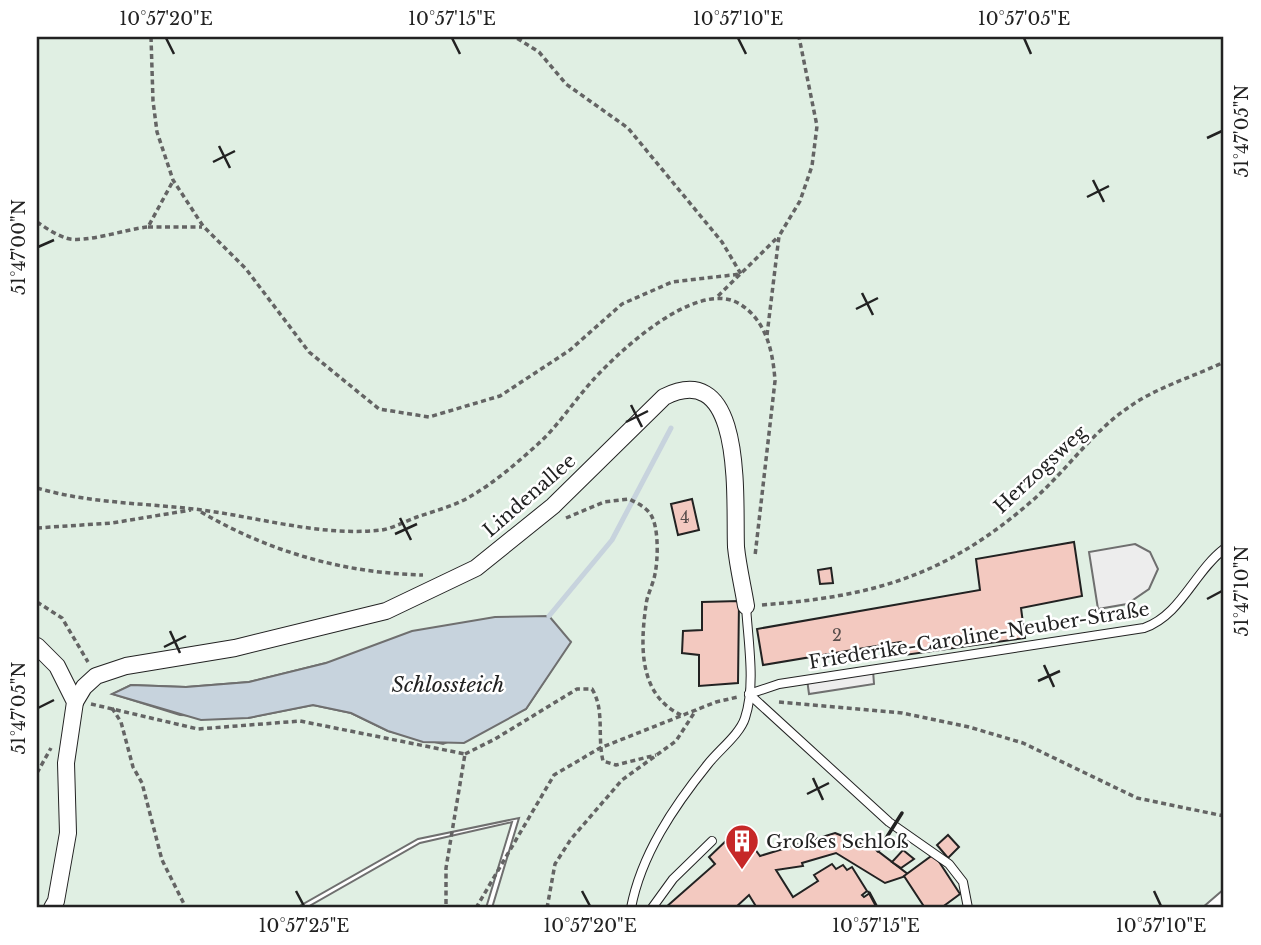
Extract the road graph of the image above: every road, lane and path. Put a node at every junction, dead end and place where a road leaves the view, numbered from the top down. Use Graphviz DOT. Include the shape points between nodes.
graph roads {
  1 [pos="151,37"];
  2 [pos="515,37"];
  3 [pos="799,37"];
  4 [pos="173,180"];
  5 [pos="37,222"];
  6 [pos="203,226"];
  7 [pos="148,227"];
  8 [pos="779,236"];
  9 [pos="741,274"];
  10 [pos="717,296"];
  11 [pos="767,335"];
  12 [pos="1224,362"];
  13 [pos="37,488"];
  14 [pos="197,509"];
  15 [pos="557,522"];
  16 [pos="37,528"];
  17 [pos="1224,549"];
  18 [pos="755,560"];
  19 [pos="435,575"];
  20 [pos="37,602"];
  21 [pos="746,606"];
  22 [pos="37,646"];
  23 [pos="96,676"];
  24 [pos="749,694"];
  25 [pos="75,702"];
  26 [pos="786,704"];
  27 [pos="696,710"];
  28 [pos="681,715"];
  29 [pos="600,748"];
  30 [pos="465,754"];
  31 [pos="656,755"];
  32 [pos="1224,816"];
  33 [pos="712,841"];
  34 [pos="52,908"];
  35 [pos="186,908"];
  36 [pos="446,908"];
  37 [pos="476,908"];
  38 [pos="547,908"];
  39 [pos="631,908"];
  40 [pos="652,908"];
  41 [pos="968,908"];
  1 -- 4 [label="path" via="152,101"];
  2 -- 9 [label="path" via="540,52 566,84 628,128 722,242"];
  3 -- 8 [label="path" via="817,127 813,166 800,201"];
  4 -- 6 [label="path"];
  4 -- 7 [label="path"];
  5 -- 7 [label="path" via="67,239 88,240"];
  6 -- 7 [label="path"];
  6 -- 9 [label="path" via="246,269 309,352 341,380 379,409 429,417 500,396 570,350 622,304 672,282"];
  8 -- 9 [label="path"];
  8 -- 11 [label="path"];
  9 -- 10 [label="path"];
  10 -- 11 [label="path" via="745,307"];
  10 -- 14 [label="path" via="668,316 628,347 594,378 539,443 470,497 383,530 296,526"];
  11 -- 18 [label="path" via="775,381"];
  12 -- 21 [label="path, Herzogsweg" via="1147,395 1126,409 1034,499 948,561 861,594"];
  13 -- 14 [label="path" via="66,496"];
  14 -- 16 [label="path" via="112,523"];
  14 -- 19 [label="path" via="246,537 321,563"];
  15 -- 28 [label="path" via="604,502 629,499 651,515 656,573 646,604 646,678 654,695"];
  17 -- 24 [label="lane, Friederike-Caroline-Neuber-Straße" via="1208,561 1159,623 1144,628 779,684"];
  20 -- 23 [label="path" via="62,618"];
  21 -- 23 [label="street, Lindenallee" via="737,551 730,434 707,393 682,388 664,397 553,506 510,541 476,568 427,593 386,611"];
  21 -- 24 [label="lane, Lindenallee"];
  22 -- 25 [label="street" via="57,666"];
  23 -- 25 [label="street"];
  24 -- 27 [label="path"];
  24 -- 39 [label="lane, Lindenallee" via="745,720 663,827 635,882"];
  24 -- 41 [label="lane" via="889,822 949,864 963,882"];
  25 -- 34 [label="street" via="66,763 68,833"];
  26 -- 32 [label="path" via="902,713 969,727 1023,743 1137,798"];
  27 -- 28 [label="path"];
  27 -- 31 [label="path" via="677,741"];
  28 -- 29 [label="path"];
  29 -- 30 [label="path" via="600,701 592,689 578,689"];
  29 -- 31 [label="path" via="603,761 616,765"];
  29 -- 37 [label="path" via="554,775"];
  30 -- 35 [label="path" via="300,720 198,729 113,708 142,783 162,860"];
  30 -- 36 [label="path" via="446,868"];
  31 -- 38 [label="path" via="622,780 571,839 555,864"];
  33 -- 40 [label="lane" via="673,879"];
}
